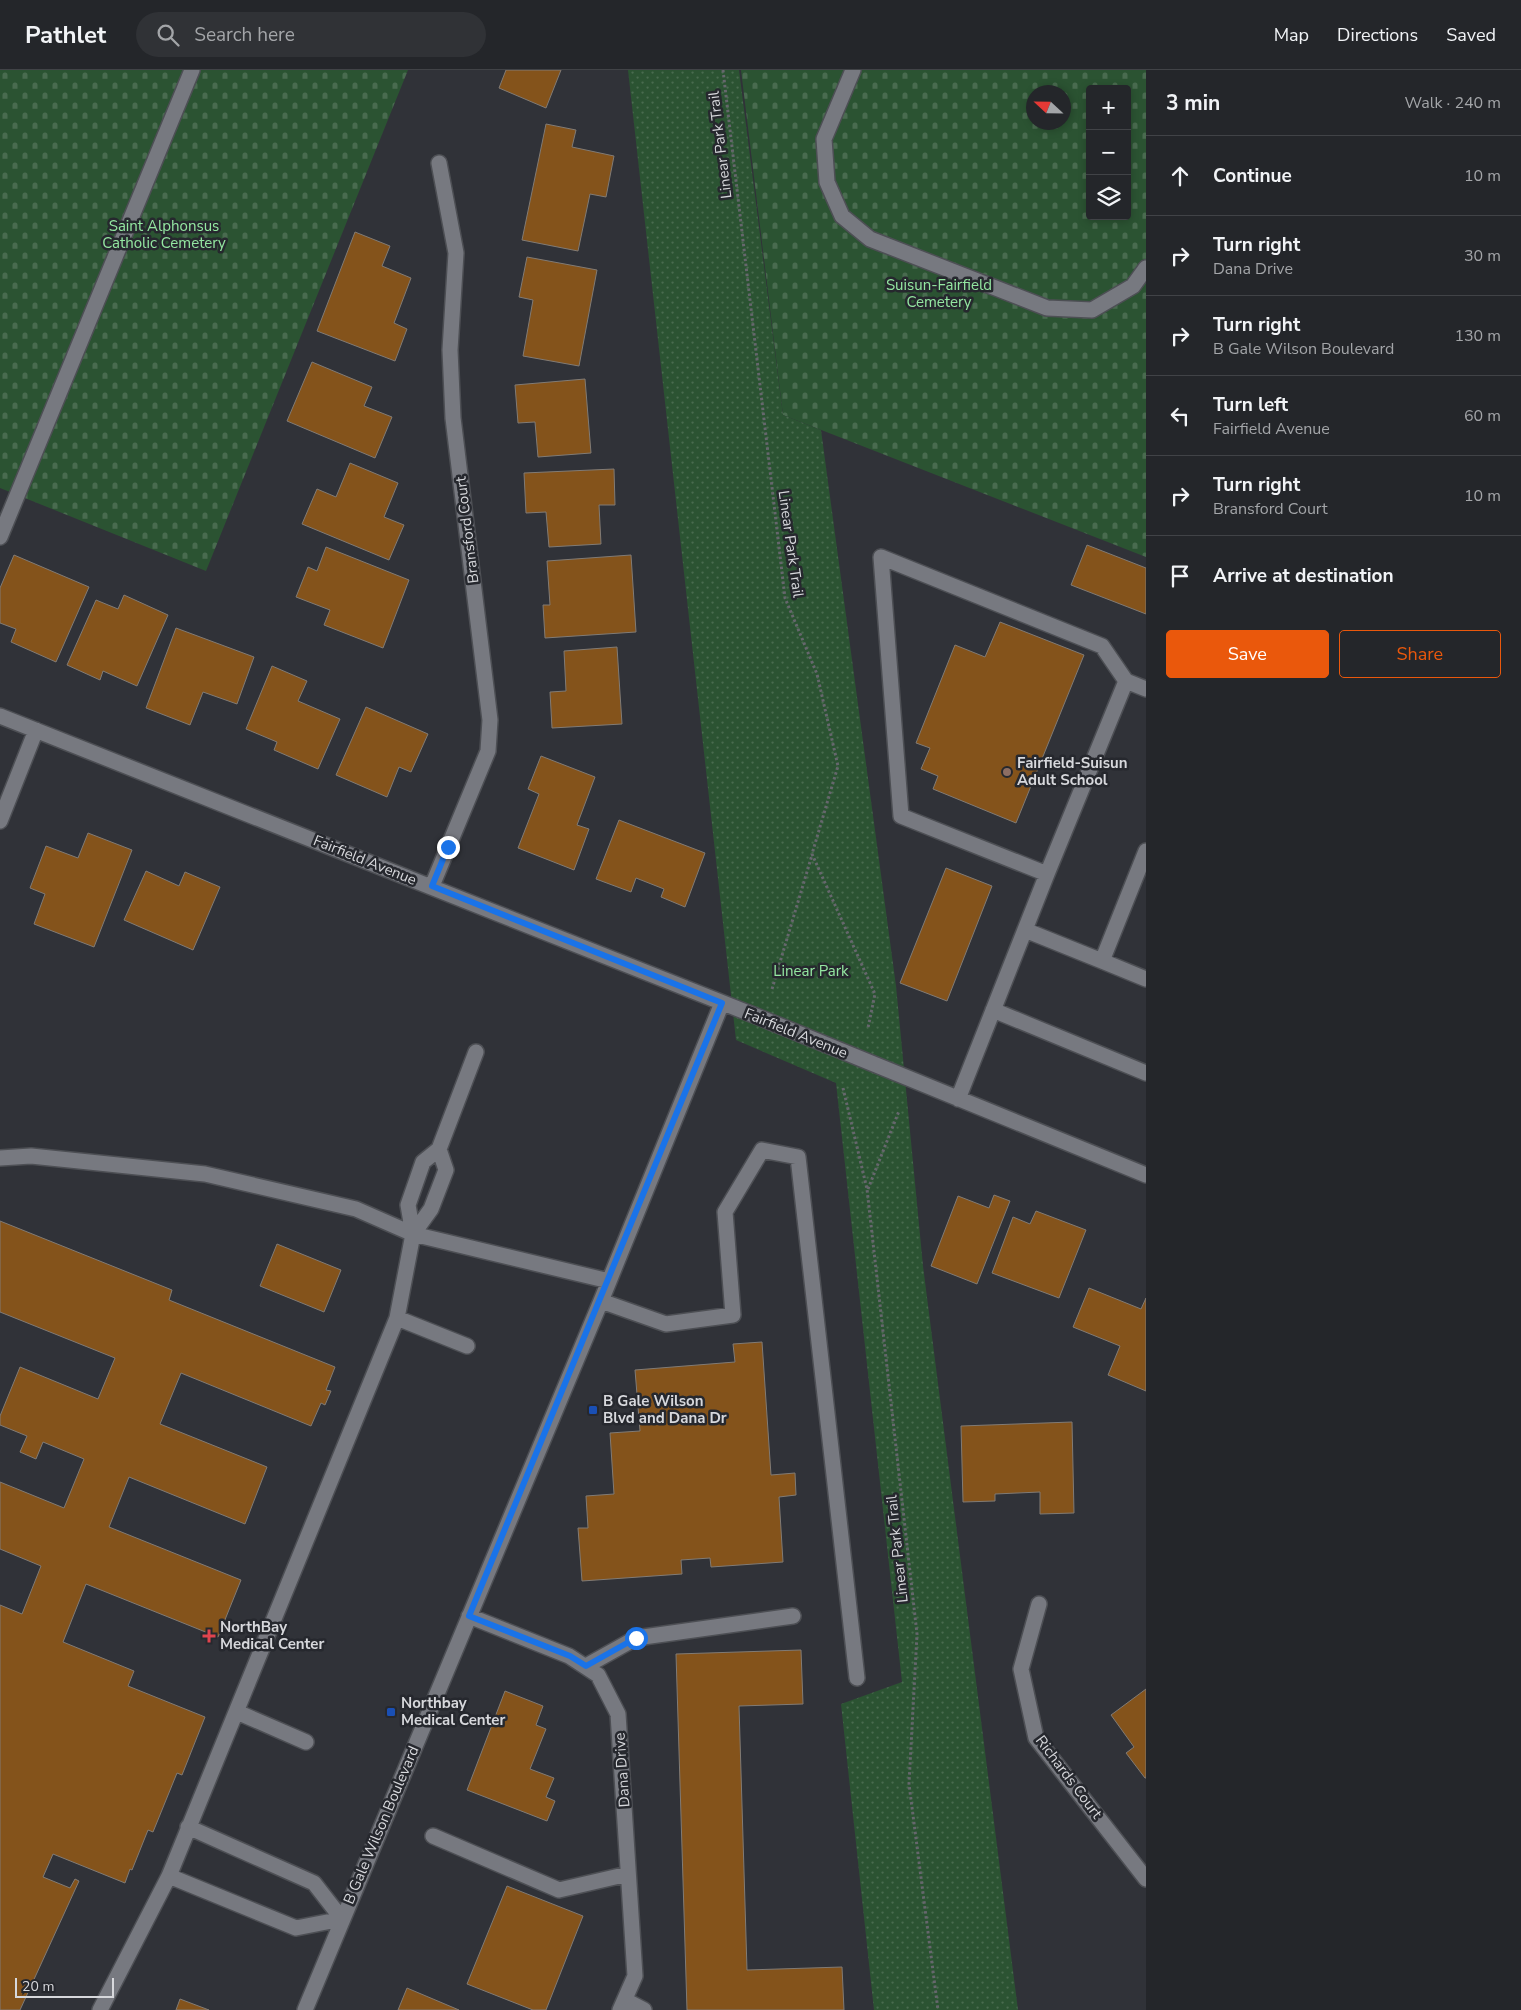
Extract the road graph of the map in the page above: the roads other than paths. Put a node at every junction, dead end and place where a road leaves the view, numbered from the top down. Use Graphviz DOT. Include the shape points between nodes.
graph roads {
  1 [pos="192,70"];
  2 [pos="853,70"];
  3 [pos="439,163"];
  4 [pos="1146,268"];
  5 [pos="0,537"];
  6 [pos="1126,681"];
  7 [pos="1146,689"];
  8 [pos="0,716"];
  9 [pos="36,730"];
  10 [pos="0,821"];
  11 [pos="1146,851"];
  12 [pos="1047,874"];
  13 [pos="432,886"];
  14 [pos="1025,930"];
  15 [pos="1102,961"];
  16 [pos="1146,980"];
  17 [pos="722,1003"];
  18 [pos="993,1010"];
  19 [pos="476,1052"];
  20 [pos="1146,1073"];
  21 [pos="958,1099"];
  22 [pos="439,1149"];
  23 [pos="0,1158"];
  24 [pos="1146,1175"];
  25 [pos="413,1234"];
  26 [pos="608,1281"];
  27 [pos="601,1301"];
  28 [pos="397,1318"];
  29 [pos="467,1346"];
  30 [pos="1039,1604"];
  31 [pos="469,1616"];
  32 [pos="793,1616"];
  33 [pos="586,1666"];
  34 [pos="857,1678"];
  35 [pos="237,1712"];
  36 [pos="306,1742"];
  37 [pos="188,1827"];
  38 [pos="433,1836"];
  39 [pos="628,1874"];
  40 [pos="168,1876"];
  41 [pos="1146,1878"];
  42 [pos="342,1918"];
  43 [pos="623,2005"];
  44 [pos="100,2010"];
  45 [pos="305,2010"];
  46 [pos="644,2010"];
  1 -- 5 [label="street"];
  2 -- 4 [label="street" via="824,139 828,182 842,216 870,240 1047,308 1092,310 1133,286"];
  3 -- 13 [label="street, Bransford Court" via="456,253 450,350 453,418 490,720 488,751"];
  6 -- 7 [label="street"];
  6 -- 12 [label="street"];
  6 -- 12 [label="street" via="1102,646 880,557 901,816"];
  8 -- 9 [label="street, Fairfield Avenue"];
  9 -- 10 [label="street"];
  9 -- 13 [label="street, Fairfield Avenue"];
  11 -- 15 [label="street"];
  12 -- 14 [label="street"];
  13 -- 17 [label="street, Fairfield Avenue"];
  14 -- 15 [label="street"];
  14 -- 18 [label="street"];
  15 -- 16 [label="street"];
  17 -- 21 [label="street, Fairfield Avenue"];
  17 -- 26 [label="street, B Gale Wilson Boulevard"];
  18 -- 20 [label="street"];
  18 -- 21 [label="street"];
  19 -- 22 [label="street"];
  21 -- 24 [label="street, Fairfield Avenue"];
  22 -- 25 [label="street" via="446,1170 431,1209"];
  22 -- 25 [label="street" via="423,1162 408,1205"];
  23 -- 25 [label="street" via="30,1156 205,1174 356,1209"];
  25 -- 26 [label="street"];
  25 -- 28 [label="street"];
  26 -- 27 [label="street, B Gale Wilson Boulevard"];
  27 -- 31 [label="street, B Gale Wilson Boulevard"];
  27 -- 34 [label="street" via="666,1324 733,1314 724,1212 762,1150 798,1157"];
  28 -- 29 [label="street"];
  28 -- 35 [label="street"];
  30 -- 41 [label="street, Richards Court" via="1021,1668 1036,1738"];
  31 -- 33 [label="street, Dana Drive" via="570,1656"];
  31 -- 42 [label="street, B Gale Wilson Boulevard"];
  32 -- 33 [label="street" via="636,1638"];
  33 -- 39 [label="street, Dana Drive" via="598,1675 618,1714"];
  35 -- 36 [label="street"];
  35 -- 37 [label="street"];
  37 -- 40 [label="street"];
  37 -- 42 [label="street" via="314,1883"];
  38 -- 39 [label="street" via="559,1890"];
  39 -- 43 [label="street, Dana Drive" via="635,1976"];
  40 -- 42 [label="street" via="296,1928"];
  40 -- 44 [label="street"];
  42 -- 45 [label="street, B Gale Wilson Boulevard"];
  43 -- 46 [label="street"];
}
